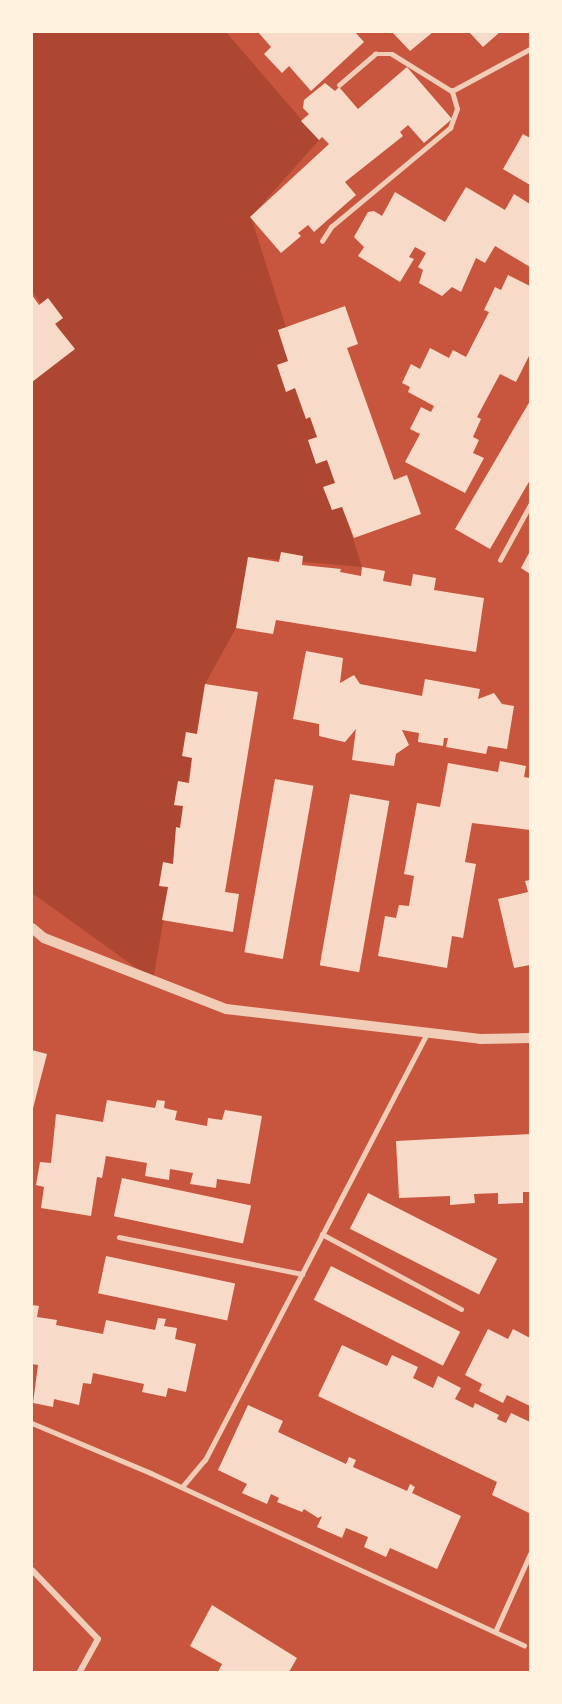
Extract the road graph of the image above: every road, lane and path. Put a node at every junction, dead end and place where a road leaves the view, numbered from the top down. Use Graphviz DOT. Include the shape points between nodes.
graph roads {
  1 [pos="531,49"];
  2 [pos="339,86"];
  3 [pos="452,91"];
  4 [pos="322,241"];
  5 [pos="531,505"];
  6 [pos="500,560"];
  7 [pos="32,928"];
  8 [pos="427,1033"];
  9 [pos="531,1038"];
  10 [pos="322,1234"];
  11 [pos="119,1237"];
  12 [pos="302,1274"];
  13 [pos="461,1309"];
  14 [pos="32,1423"];
  15 [pos="182,1487"];
  16 [pos="531,1554"];
  17 [pos="32,1570"];
  18 [pos="495,1632"];
  19 [pos="524,1645"];
  20 [pos="80,1672"];
  1 -- 3 [label="lane"];
  2 -- 3 [label="lane" via="375,54 392,54"];
  3 -- 4 [label="lane" via="457,109 450,128 331,227"];
  5 -- 6 [label="lane"];
  7 -- 8 [label="street" via="44,938 226,1009"];
  8 -- 9 [label="street" via="480,1039"];
  8 -- 10 [label="lane"];
  10 -- 12 [label="lane"];
  10 -- 13 [label="lane"];
  11 -- 12 [label="lane"];
  12 -- 15 [label="lane" via="205,1460"];
  14 -- 15 [label="lane"];
  15 -- 18 [label="lane"];
  16 -- 18 [label="lane"];
  17 -- 20 [label="street" via="98,1640"];
  18 -- 19 [label="lane"];
}
